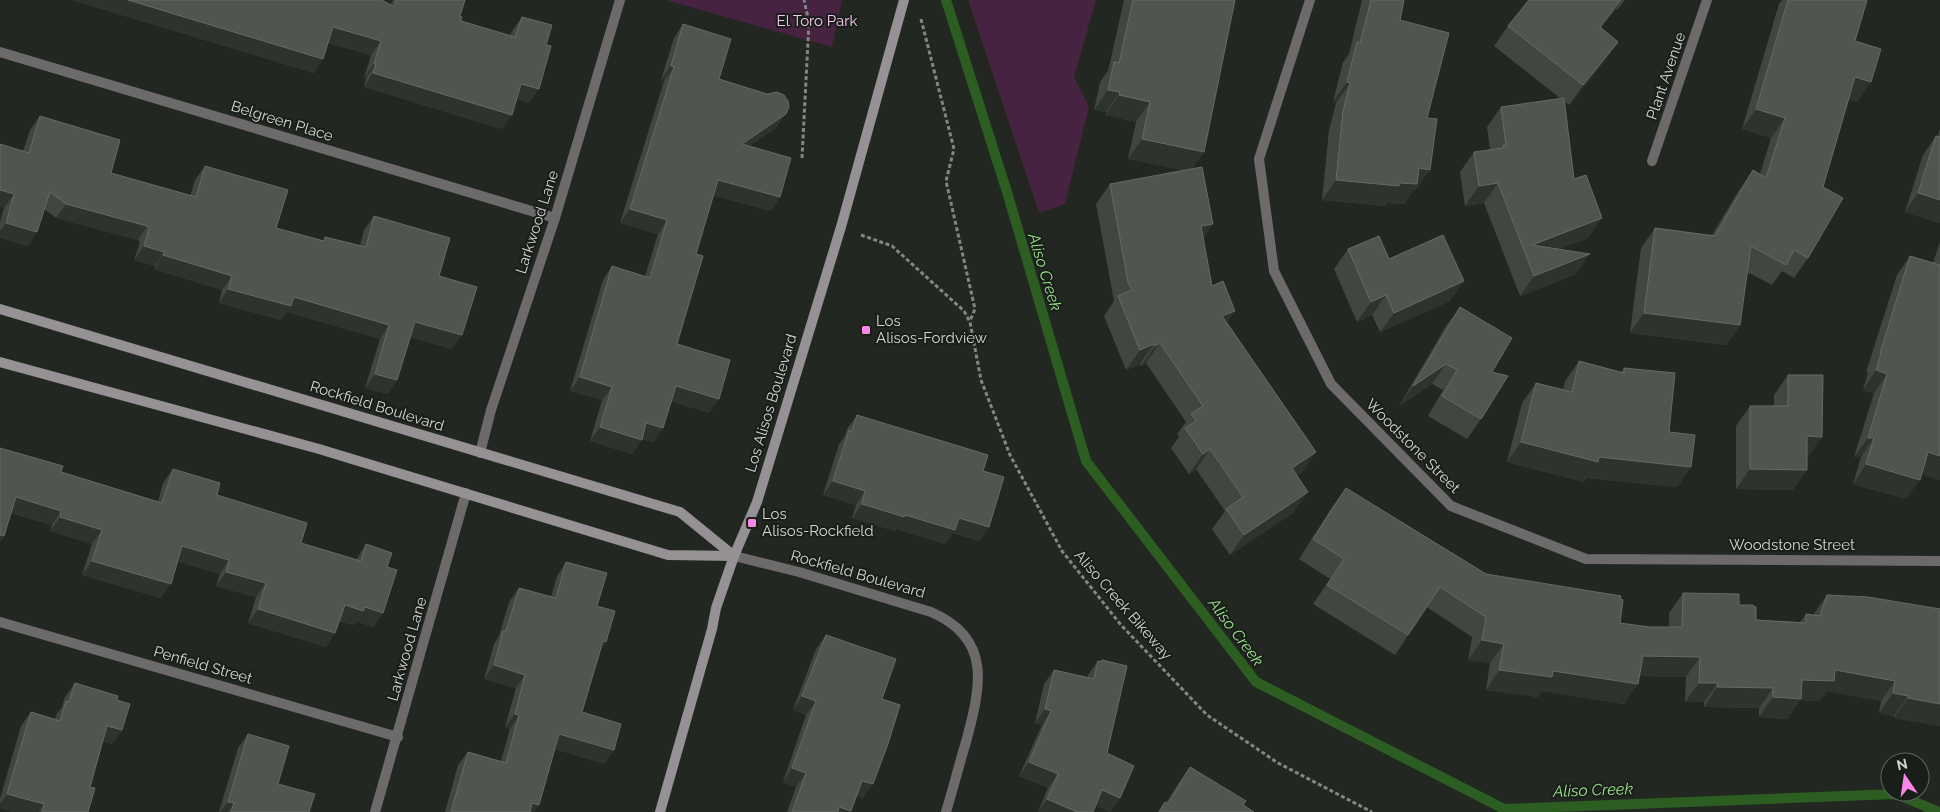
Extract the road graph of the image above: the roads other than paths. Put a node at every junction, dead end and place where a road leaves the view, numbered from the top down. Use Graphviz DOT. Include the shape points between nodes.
graph roads {
  1 [pos="620,0"];
  2 [pos="904,0"];
  3 [pos="1310,0"];
  4 [pos="1707,0"];
  5 [pos="0,52"];
  6 [pos="1652,161"];
  7 [pos="555,218"];
  8 [pos="0,309"];
  9 [pos="0,362"];
  10 [pos="480,453"];
  11 [pos="466,493"];
  12 [pos="734,556"];
  13 [pos="1940,561"];
  14 [pos="0,622"];
  15 [pos="398,737"];
  16 [pos="375,812"];
  17 [pos="660,812"];
  18 [pos="946,812"];
  1 -- 7 [label="street, Larkwood Lane"];
  2 -- 12 [label="main road, Los Alisos Boulevard" via="841,227 757,502"];
  3 -- 13 [label="street, Woodstone Street" via="1260,159 1274,271 1331,384 1451,506 1586,559"];
  4 -- 6 [label="street, Plant Avenue"];
  5 -- 7 [label="street, Belgreen Place"];
  7 -- 10 [label="street, Larkwood Lane" via="491,410"];
  8 -- 10 [label="main road, Rockfield Boulevard"];
  9 -- 11 [label="main road, Rockfield Boulevard" via="319,449"];
  10 -- 12 [label="main road, Rockfield Boulevard" via="680,512"];
  11 -- 12 [label="main road, Rockfield Boulevard" via="668,555"];
  11 -- 15 [label="street, Larkwood Lane"];
  12 -- 17 [label="main road, Los Alisos Boulevard" via="716,608"];
  12 -- 18 [label="street, Rockfield Boulevard" via="931,612 951,622 965,637 975,654 979,675 976,703"];
  14 -- 15 [label="street, Penfield Street"];
  15 -- 16 [label="street, Larkwood Lane"];
}
